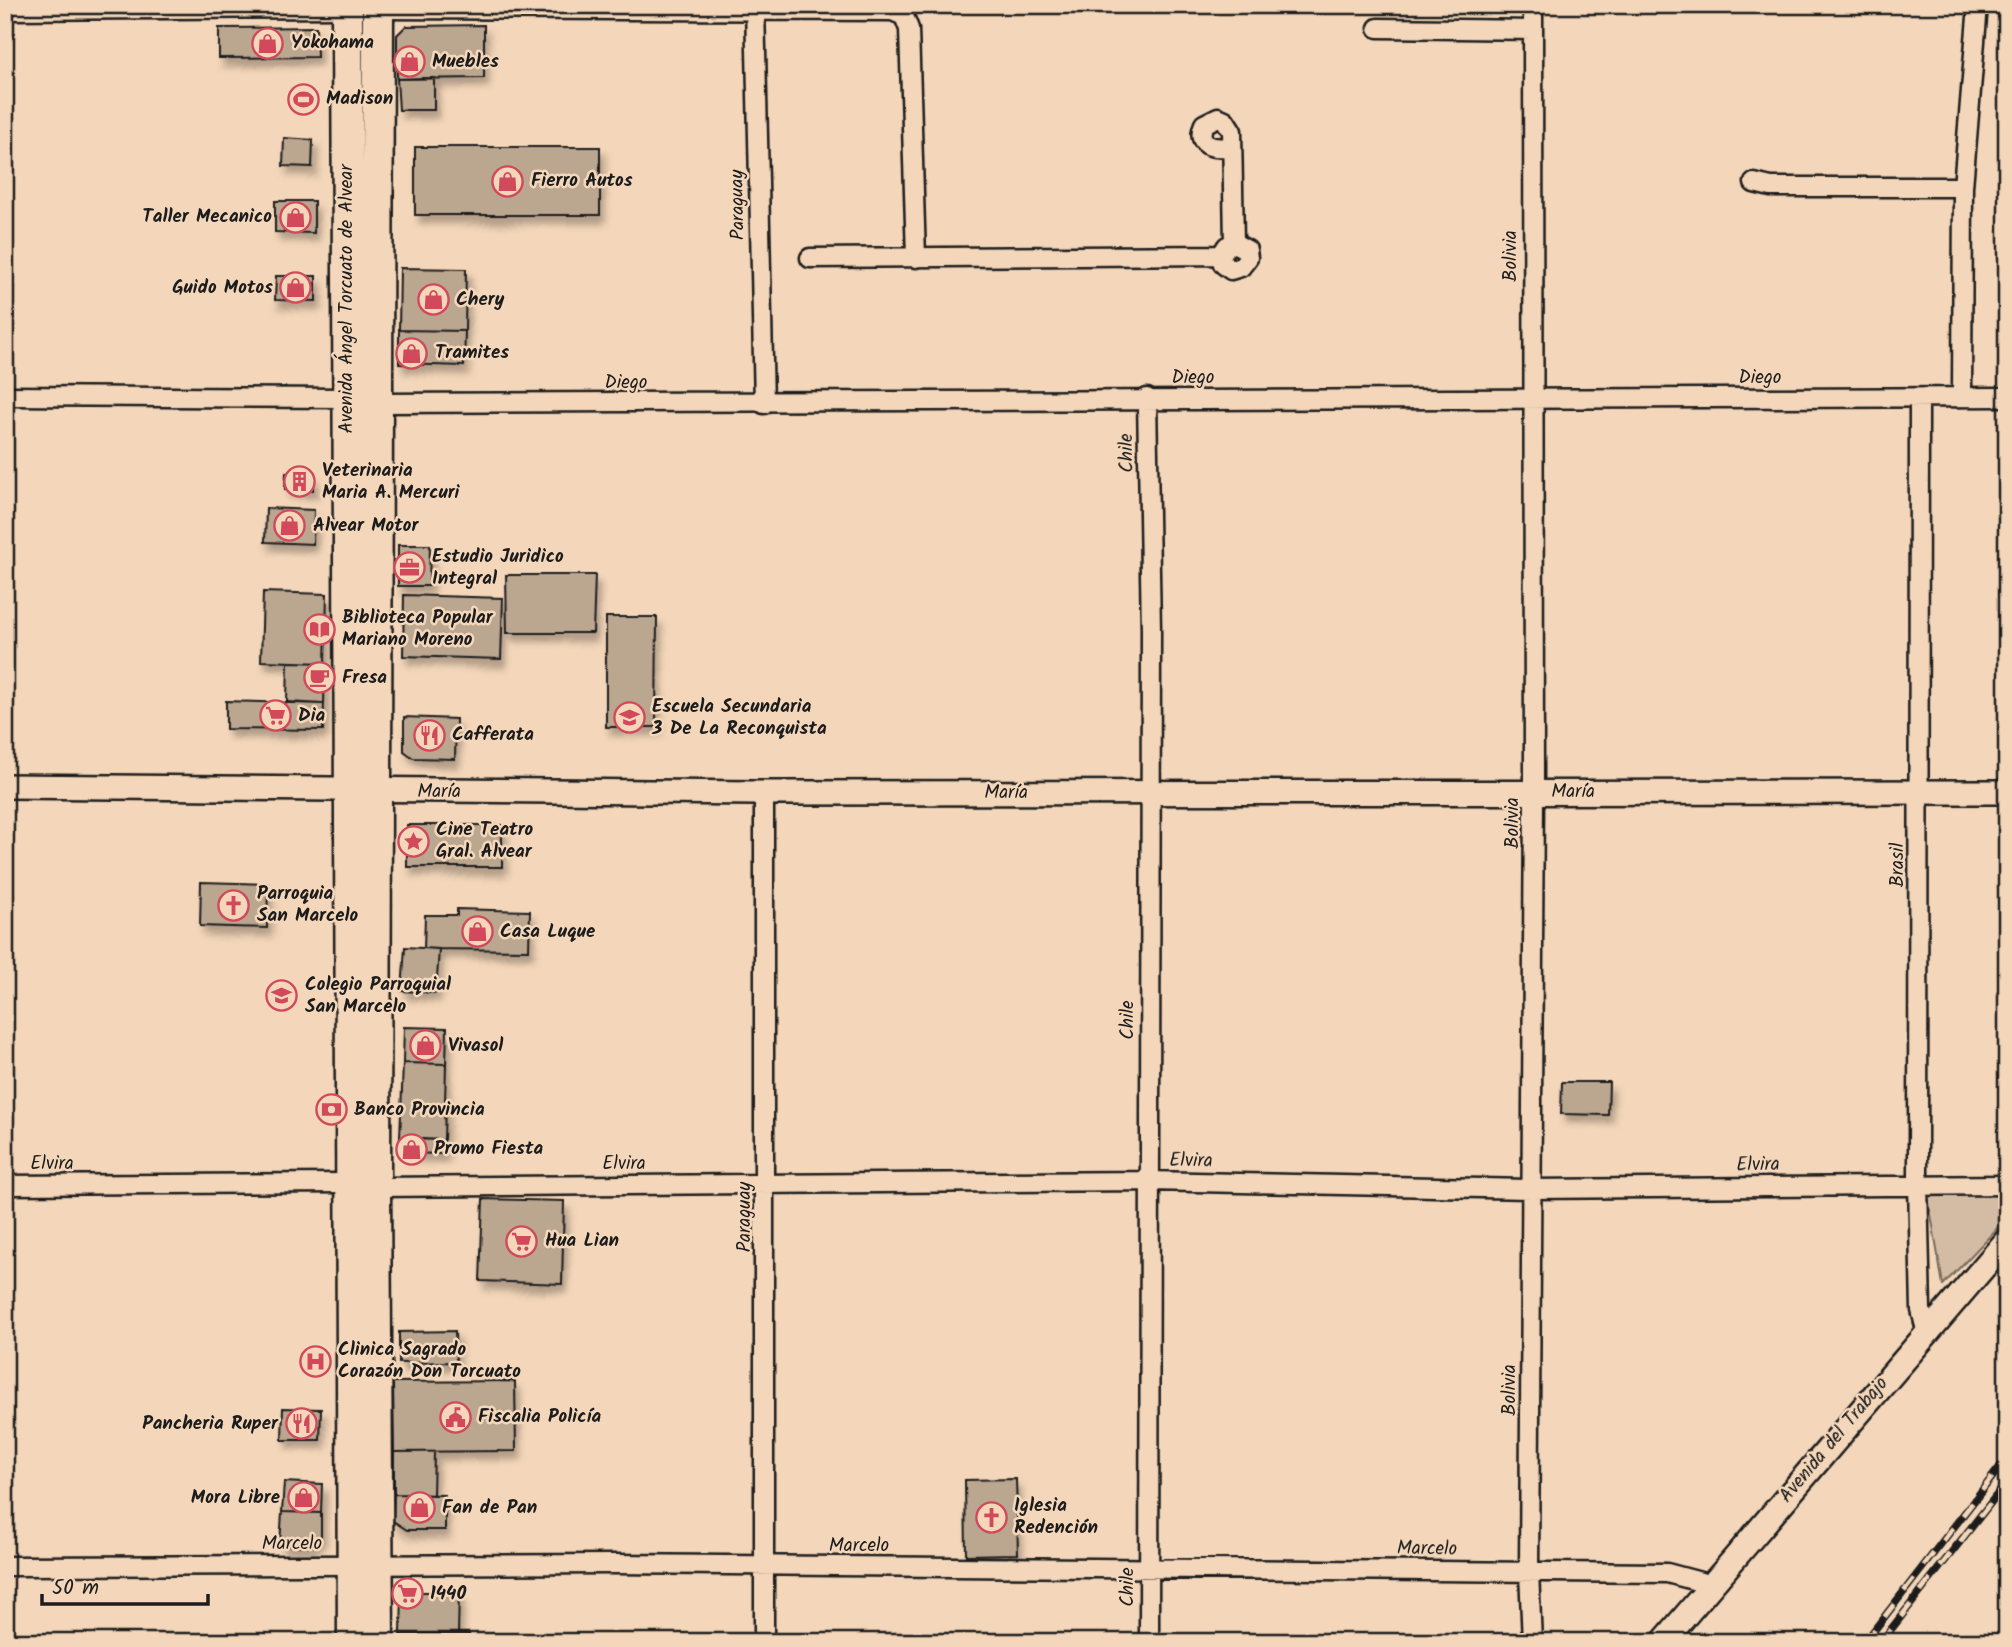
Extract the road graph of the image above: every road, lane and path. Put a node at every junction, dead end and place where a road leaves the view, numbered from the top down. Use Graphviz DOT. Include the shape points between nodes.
graph roads {
  1 [pos="1533,5"];
  2 [pos="1978,5"];
  3 [pos="347,7"];
  4 [pos="378,7"];
  5 [pos="755,8"];
  6 [pos="5,10"];
  7 [pos="1378,28"];
  8 [pos="1532,30"];
  9 [pos="1231,146"];
  10 [pos="1754,183"];
  11 [pos="1963,187"];
  12 [pos="810,258"];
  13 [pos="916,258"];
  14 [pos="5,396"];
  15 [pos="1962,397"];
  16 [pos="2007,397"];
  17 [pos="347,398"];
  18 [pos="1147,398"];
  19 [pos="1919,399"];
  20 [pos="1532,400"];
  21 [pos="379,403"];
  22 [pos="764,404"];
  23 [pos="5,786"];
  24 [pos="364,792"];
  25 [pos="1919,792"];
  26 [pos="2007,792"];
  27 [pos="764,793"];
  28 [pos="1150,793"];
  29 [pos="1534,793"];
  30 [pos="1149,1181"];
  31 [pos="766,1184"];
  32 [pos="1918,1184"];
  33 [pos="5,1185"];
  34 [pos="363,1185"];
  35 [pos="2007,1185"];
  36 [pos="1532,1189"];
  37 [pos="2007,1240"];
  38 [pos="1926,1330"];
  39 [pos="366,1564"];
  40 [pos="5,1566"];
  41 [pos="765,1567"];
  42 [pos="1150,1567"];
  43 [pos="1530,1571"];
  44 [pos="1712,1585"];
  45 [pos="353,1642"];
  46 [pos="378,1642"];
  47 [pos="765,1642"];
  48 [pos="1149,1642"];
  49 [pos="1532,1642"];
  50 [pos="1663,1642"];
  1 -- 8 [label="street, Bolivia"];
  2 -- 11 [label="street"];
  3 -- 6 [label="street"];
  3 -- 17 [label="main road, Avenida Ángel Torcuato de Alvear"];
  4 -- 5 [label="street"];
  4 -- 21 [label="main road, Avenida Ángel Torcuato de Alvear"];
  5 -- 13 [label="street" via="892,11 904,16 909,29"];
  5 -- 22 [label="street, Paraguay"];
  7 -- 8 [label="street"];
  8 -- 20 [label="street, Bolivia"];
  9 -- 13 [label="street" via="1228,249"];
  10 -- 11 [label="street" via="1771,187"];
  11 -- 15 [label="street"];
  12 -- 13 [label="street"];
  14 -- 17 [label="street"];
  15 -- 16 [label="street, Diego"];
  15 -- 19 [label="street, Diego"];
  17 -- 24 [label="main road, Avenida Ángel Torcuato de Alvear"];
  18 -- 20 [label="street, Diego"];
  18 -- 22 [label="street, Diego"];
  18 -- 28 [label="street, Chile"];
  19 -- 20 [label="street, Diego"];
  19 -- 25 [label="street, Brasil"];
  20 -- 29 [label="street, Bolivia"];
  21 -- 22 [label="street, Diego"];
  21 -- 24 [label="main road, Avenida Ángel Torcuato de Alvear"];
  23 -- 24 [label="street, María"];
  24 -- 27 [label="street, María"];
  24 -- 34 [label="main road, Avenida Ángel Torcuato de Alvear"];
  25 -- 26 [label="street, María"];
  25 -- 29 [label="street, María"];
  25 -- 32 [label="street, Brasil"];
  27 -- 28 [label="street, María"];
  27 -- 31 [label="street, Paraguay"];
  28 -- 29 [label="street, María"];
  28 -- 30 [label="street, Chile"];
  29 -- 36 [label="street, Bolivia"];
  30 -- 31 [label="street, Elvira"];
  30 -- 36 [label="street, Elvira"];
  30 -- 42 [label="street, Chile"];
  31 -- 34 [label="street, Elvira"];
  31 -- 41 [label="street, Paraguay"];
  32 -- 35 [label="street, Elvira"];
  32 -- 36 [label="street, Elvira"];
  32 -- 38 [label="street, Brasil" via="1921,1310"];
  33 -- 34 [label="street, Elvira"];
  34 -- 39 [label="main road, Avenida Ángel Torcuato de Alvear"];
  36 -- 43 [label="street, Bolivia"];
  37 -- 38 [label="street, Avenida del Trabajo"];
  38 -- 44 [label="street, Avenida del Trabajo"];
  39 -- 40 [label="street, Marcelo"];
  39 -- 41 [label="street, Marcelo"];
  39 -- 45 [label="main road, Avenida Ángel Torcuato de Alvear"];
  39 -- 46 [label="main road, Avenida Ángel Torcuato de Alvear"];
  41 -- 42 [label="street, Marcelo"];
  41 -- 47 [label="street, Paraguay"];
  42 -- 43 [label="street, Marcelo"];
  42 -- 48 [label="street, Chile"];
  43 -- 44 [label="street, Marcelo" via="1667,1573"];
  43 -- 49 [label="street, Bolivia"];
  44 -- 50 [label="street, Avenida del Trabajo"];
}
